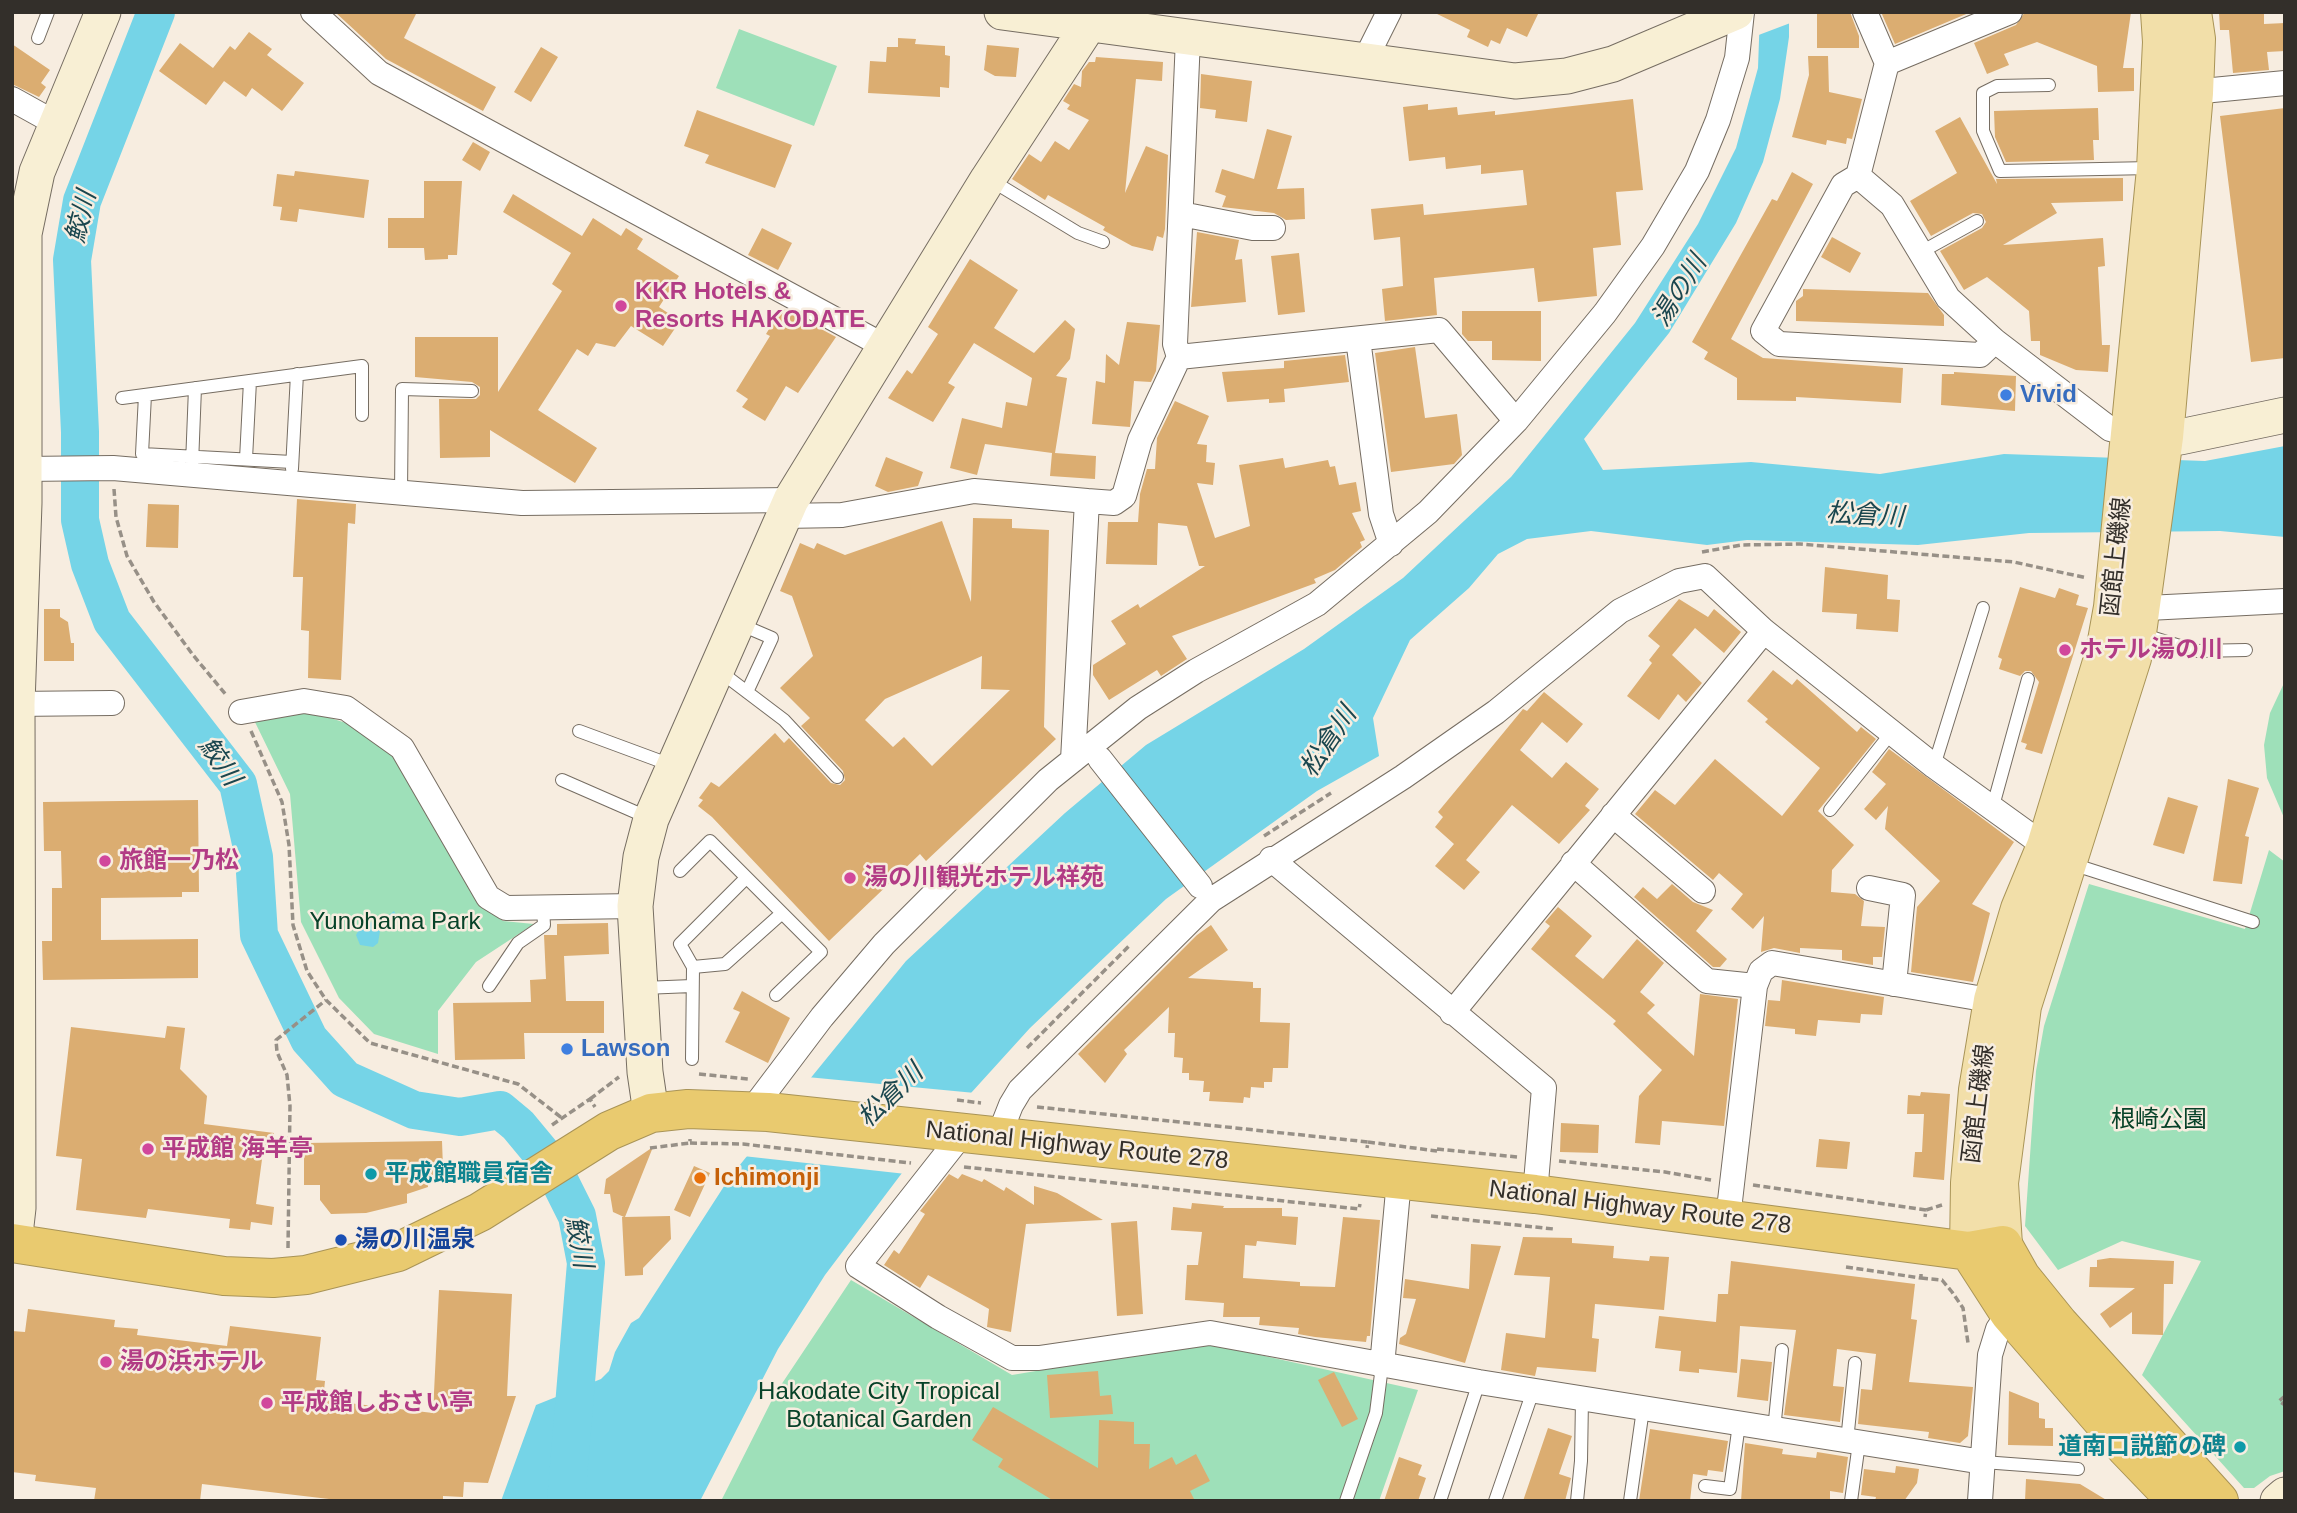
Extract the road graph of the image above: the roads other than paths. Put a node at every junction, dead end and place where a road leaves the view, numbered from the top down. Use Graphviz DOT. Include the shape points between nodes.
graph roads {
  1 [pos="48,12"];
  2 [pos="103,12"];
  3 [pos="313,12"];
  4 [pos="1002,12"];
  5 [pos="1389,12"];
  6 [pos="1736,12"];
  7 [pos="1742,12"];
  8 [pos="1865,12"];
  9 [pos="2010,12"];
  10 [pos="2160,12"];
  11 [pos="2192,12"];
  12 [pos="1092,18"];
  13 [pos="38,38"];
  14 [pos="1188,38"];
  15 [pos="1364,62"];
  16 [pos="1887,64"];
  17 [pos="2285,83"];
  18 [pos="2049,85"];
  19 [pos="2177,93"];
  20 [pos="12,99"];
  21 [pos="57,124"];
  22 [pos="2155,169"];
  23 [pos="1858,176"];
  24 [pos="989,179"];
  25 [pos="1181,214"];
  26 [pos="1977,221"];
  27 [pos="1273,228"];
  28 [pos="1103,242"];
  29 [pos="1921,252"];
  30 [pos="18,323"];
  31 [pos="1357,339"];
  32 [pos="1995,341"];
  33 [pos="886,347"];
  34 [pos="1179,357"];
  35 [pos="297,374"];
  36 [pos="250,381"];
  37 [pos="195,388"];
  38 [pos="472,391"];
  39 [pos="145,395"];
  40 [pos="122,398"];
  41 [pos="362,415"];
  42 [pos="2285,415"];
  43 [pos="1516,421"];
  44 [pos="2146,446"];
  45 [pos="246,459"];
  46 [pos="192,466"];
  47 [pos="36,469"];
  48 [pos="292,473"];
  49 [pos="401,493"];
  50 [pos="1087,501"];
  51 [pos="18,503"];
  52 [pos="786,508"];
  53 [pos="1391,544"];
  54 [pos="2131,600"];
  55 [pos="2285,601"];
  56 [pos="1983,608"];
  57 [pos="16,615"];
  58 [pos="737,623"];
  59 [pos="1764,631"];
  60 [pos="2246,650"];
  61 [pos="715,669"];
  62 [pos="2028,679"];
  63 [pos="747,692"];
  64 [pos="112,703"];
  65 [pos="15,704"];
  66 [pos="241,712"];
  67 [pos="579,731"];
  68 [pos="1892,732"];
  69 [pos="1073,760"];
  70 [pos="1102,762"];
  71 [pos="675,766"];
  72 [pos="1934,766"];
  73 [pos="837,777"];
  74 [pos="562,780"];
  75 [pos="1993,806"];
  76 [pos="1830,810"];
  77 [pos="1613,815"];
  78 [pos="652,819"];
  79 [pos="2057,854"];
  80 [pos="1271,859"];
  81 [pos="1573,863"];
  82 [pos="680,871"];
  83 [pos="746,878"];
  84 [pos="1198,884"];
  85 [pos="1869,888"];
  86 [pos="1703,891"];
  87 [pos="635,906"];
  88 [pos="544,908"];
  89 [pos="781,914"];
  90 [pos="2253,922"];
  91 [pos="693,967"];
  92 [pos="1894,984"];
  93 [pos="489,986"];
  94 [pos="692,986"];
  95 [pos="1755,986"];
  96 [pos="639,988"];
  97 [pos="776,995"];
  98 [pos="2007,1003"];
  99 [pos="1452,1013"];
  100 [pos="692,1059"];
  101 [pos="651,1113"];
  102 [pos="754,1123"];
  103 [pos="965,1134"];
  104 [pos="1381,1179"];
  105 [pos="1535,1194"];
  106 [pos="1728,1217"];
  107 [pos="13,1243"];
  108 [pos="1986,1248"];
  109 [pos="2009,1313"];
  110 [pos="1782,1350"];
  111 [pos="1854,1363"];
  112 [pos="1382,1366"];
  113 [pos="1479,1382"];
  114 [pos="1533,1391"];
  115 [pos="1582,1399"];
  116 [pos="1643,1409"];
  117 [pos="1739,1424"];
  118 [pos="1774,1430"];
  119 [pos="1852,1442"];
  120 [pos="1983,1462"];
  121 [pos="2078,1469"];
  122 [pos="1705,1486"];
  123 [pos="2285,1495"];
  124 [pos="1346,1501"];
  125 [pos="1440,1501"];
  126 [pos="1495,1501"];
  127 [pos="1577,1501"];
  128 [pos="1630,1501"];
  129 [pos="1851,1501"];
  130 [pos="1980,1501"];
  131 [pos="2177,1501"];
  132 [pos="2220,1501"];
  133 [pos="2278,1501"];
  1 -- 13 [label="lane"];
  2 -- 21 [label="street"];
  3 -- 33 [label="street" via="379,73"];
  4 -- 12 [label="street"];
  5 -- 15 [label="street"];
  6 -- 15 [label="street" via="1613,64 1567,76 1515,81"];
  7 -- 43 [label="street" via="1737,58 1697,171 1653,246 1605,313"];
  8 -- 16 [label="street"];
  9 -- 16 [label="street"];
  10 -- 19 [label="main road, 函館上磯線"];
  11 -- 19 [label="main road, 函館上磯線" via="2196,39"];
  12 -- 14 [label="street"];
  12 -- 24 [label="street"];
  14 -- 15 [label="street"];
  14 -- 25 [label="street"];
  16 -- 23 [label="street"];
  17 -- 19 [label="street"];
  18 -- 22 [label="lane" via="1997,86 1983,93 1983,131 2000,171"];
  19 -- 22 [label="main road, 函館上磯線"];
  19 -- 44 [label="main road, 函館上磯線"];
  20 -- 21 [label="street"];
  21 -- 30 [label="street" via="27,209"];
  22 -- 44 [label="main road, 函館上磯線"];
  23 -- 29 [label="street" via="1892,205"];
  23 -- 32 [label="street" via="1843,185 1763,331 1779,344 1980,355"];
  24 -- 28 [label="lane" via="1078,233"];
  24 -- 33 [label="street"];
  25 -- 27 [label="street"];
  25 -- 34 [label="street" via="1175,344"];
  26 -- 29 [label="lane"];
  29 -- 32 [label="street" via="1948,298"];
  30 -- 47 [label="street"];
  31 -- 34 [label="street"];
  31 -- 43 [label="street" via="1439,330"];
  31 -- 53 [label="street" via="1379,501"];
  32 -- 44 [label="street" via="2110,429"];
  33 -- 52 [label="street"];
  34 -- 50 [label="street" via="1140,440 1124,496 1114,503"];
  35 -- 36 [label="lane"];
  35 -- 41 [label="lane" via="362,366"];
  35 -- 48 [label="lane"];
  36 -- 37 [label="lane"];
  36 -- 45 [label="lane"];
  37 -- 39 [label="lane"];
  37 -- 46 [label="lane"];
  38 -- 49 [label="lane" via="402,389"];
  39 -- 40 [label="lane"];
  39 -- 46 [label="lane" via="142,454"];
  42 -- 44 [label="street"];
  43 -- 53 [label="street"];
  44 -- 54 [label="main road, 函館上磯線"];
  45 -- 46 [label="lane"];
  45 -- 48 [label="lane"];
  46 -- 47 [label="street"];
  46 -- 48 [label="street"];
  47 -- 51 [label="street"];
  48 -- 49 [label="street"];
  49 -- 52 [label="street" via="522,503"];
  50 -- 52 [label="street" via="974,491 842,515"];
  50 -- 69 [label="street"];
  51 -- 57 [label="street"];
  52 -- 58 [label="street"];
  53 -- 69 [label="street" via="1317,604 1138,708"];
  54 -- 55 [label="street"];
  54 -- 60 [label="lane" via="2196,651"];
  54 -- 79 [label="main road, 函館上磯線" via="2105,652"];
  56 -- 72 [label="lane"];
  57 -- 65 [label="street"];
  58 -- 61 [label="street"];
  58 -- 63 [label="lane" via="772,638"];
  59 -- 68 [label="street"];
  59 -- 77 [label="street"];
  59 -- 80 [label="street" via="1705,576 1679,581 1620,611 1496,712 1403,777"];
  61 -- 63 [label="lane"];
  61 -- 71 [label="street"];
  62 -- 75 [label="lane"];
  63 -- 73 [label="lane" via="784,720"];
  64 -- 65 [label="street"];
  65 -- 107 [label="street" via="18,1208"];
  66 -- 88 [label="street" via="304,701 346,708 402,748 488,897 506,908"];
  67 -- 71 [label="lane"];
  68 -- 72 [label="street"];
  68 -- 76 [label="lane"];
  69 -- 102 [label="street" via="884,944 822,1017"];
  70 -- 84 [label="street"];
  71 -- 78 [label="street"];
  72 -- 75 [label="street"];
  74 -- 78 [label="lane"];
  75 -- 79 [label="street"];
  77 -- 81 [label="street"];
  77 -- 86 [label="street"];
  78 -- 87 [label="street" via="640,857"];
  79 -- 90 [label="lane"];
  79 -- 98 [label="main road, 函館上磯線" via="2020,909"];
  80 -- 99 [label="street"];
  80 -- 103 [label="street" via="1211,900 1020,1090"];
  81 -- 95 [label="street" via="1707,981"];
  81 -- 99 [label="street"];
  82 -- 83 [label="lane" via="710,841"];
  83 -- 89 [label="lane"];
  83 -- 91 [label="lane" via="680,944"];
  85 -- 92 [label="street" via="1902,895"];
  87 -- 88 [label="street"];
  87 -- 96 [label="street"];
  88 -- 93 [label="lane" via="544,925 518,943"];
  89 -- 91 [label="lane" via="724,964"];
  89 -- 97 [label="lane" via="821,952"];
  91 -- 94 [label="lane"];
  92 -- 95 [label="street" via="1772,963 1761,971"];
  92 -- 98 [label="street"];
  94 -- 96 [label="lane"];
  94 -- 100 [label="lane"];
  95 -- 106 [label="street"];
  96 -- 101 [label="street"];
  98 -- 108 [label="main road, 函館上磯線" via="1978,1090 1970,1183"];
  99 -- 105 [label="street" via="1544,1088"];
  101 -- 102 [label="highway, National Highway Route 278" via="688,1109"];
  101 -- 107 [label="highway, National Highway Route 278" via="609,1131 562,1139 521,1186 480,1212 398,1252 306,1275 224,1276"];
  102 -- 103 [label="highway, National Highway Route 278"];
  103 -- 104 [label="highway, National Highway Route 278"];
  103 -- 112 [label="street" via="858,1266 938,1317 1012,1357 1210,1333"];
  104 -- 105 [label="highway, National Highway Route 278"];
  104 -- 112 [label="street"];
  105 -- 106 [label="highway, National Highway Route 278"];
  106 -- 108 [label="highway, National Highway Route 278"];
  108 -- 109 [label="highway"];
  108 -- 132 [label="highway" via="2021,1277"];
  109 -- 120 [label="street" via="1990,1355"];
  109 -- 131 [label="highway"];
  110 -- 118 [label="lane"];
  111 -- 119 [label="lane"];
  112 -- 113 [label="street"];
  112 -- 124 [label="lane" via="1376,1413"];
  113 -- 114 [label="street"];
  113 -- 125 [label="lane"];
  114 -- 115 [label="street"];
  114 -- 126 [label="lane"];
  115 -- 116 [label="street"];
  115 -- 127 [label="lane"];
  116 -- 117 [label="street"];
  116 -- 128 [label="lane"];
  117 -- 118 [label="street"];
  117 -- 122 [label="lane" via="1730,1489"];
  118 -- 119 [label="street"];
  119 -- 120 [label="street"];
  119 -- 129 [label="lane"];
  120 -- 121 [label="lane"];
  120 -- 130 [label="street"];
  123 -- 133 [label="street"];
}
